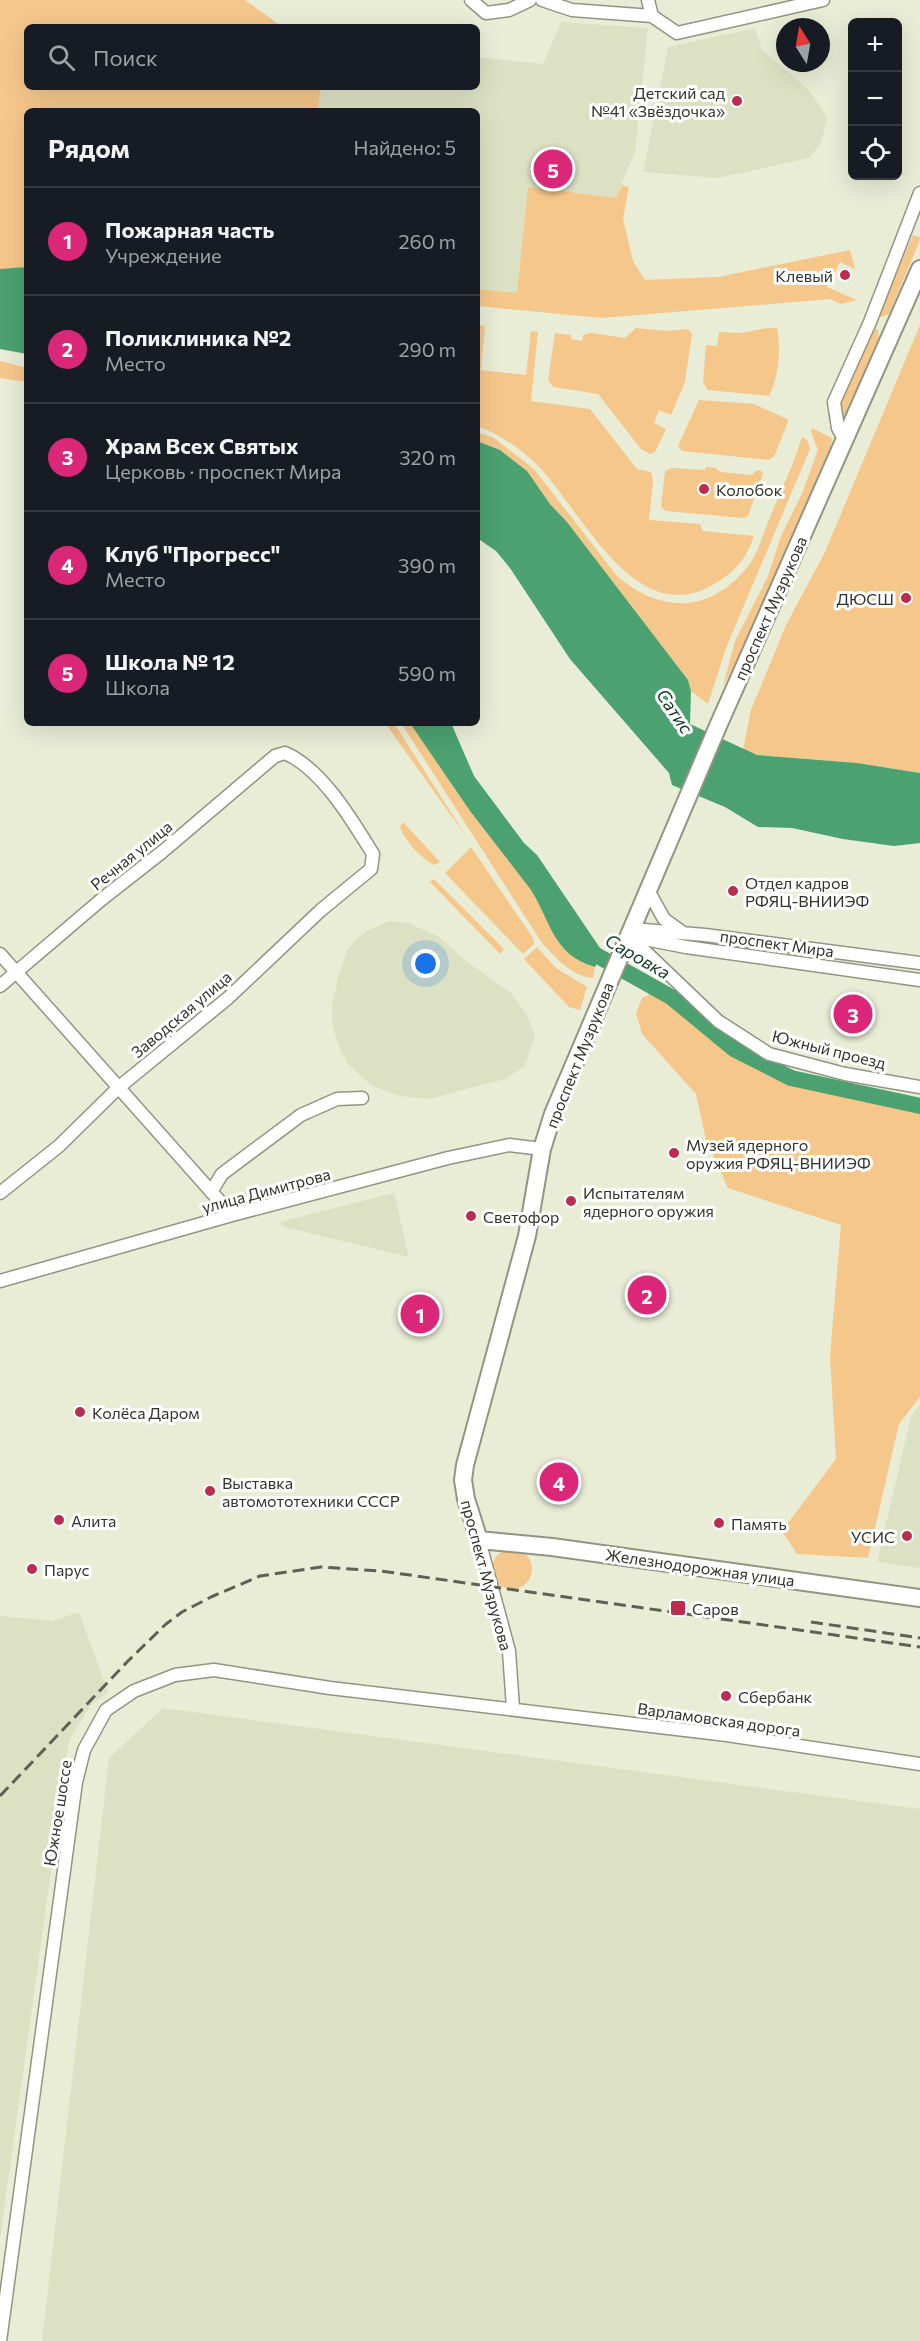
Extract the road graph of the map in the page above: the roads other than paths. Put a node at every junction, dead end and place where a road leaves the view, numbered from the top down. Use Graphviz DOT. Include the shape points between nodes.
graph roads {
  1 [pos="471,0"];
  2 [pos="530,0"];
  3 [pos="542,0"];
  4 [pos="648,0"];
  5 [pos="823,0"];
  6 [pos="652,16"];
  7 [pos="920,193"];
  8 [pos="918,279"];
  9 [pos="845,441"];
  10 [pos="285,753"];
  11 [pos="649,892"];
  12 [pos="683,933"];
  13 [pos="628,938"];
  14 [pos="0,954"];
  15 [pos="920,963"];
  16 [pos="16,974"];
  17 [pos="920,980"];
  18 [pos="0,986"];
  19 [pos="920,1087"];
  20 [pos="118,1088"];
  21 [pos="362,1098"];
  22 [pos="542,1149"];
  23 [pos="211,1192"];
  24 [pos="0,1193"];
  25 [pos="232,1215"];
  26 [pos="0,1281"];
  27 [pos="479,1540"];
  28 [pos="920,1598"];
  29 [pos="513,1708"];
  30 [pos="920,1764"];
  31 [pos="0,2341"];
  1 -- 2 [label="street" via="486,13 509,10"];
  3 -- 6 [label="street" via="572,10"];
  4 -- 6 [label="street"];
  5 -- 6 [label="street" via="677,33"];
  7 -- 9 [label="street" via="834,402 838,428"];
  8 -- 9 [label="main road, проспект Музрукова"];
  9 -- 11 [label="main road, проспект Музрукова"];
  10 -- 16 [label="street, Речная улица" via="275,756"];
  10 -- 20 [label="street, Заводская улица" via="324,784 373,854 371,869 321,910 228,998"];
  11 -- 12 [label="street" via="664,920"];
  11 -- 13 [label="main road, проспект Музрукова"];
  12 -- 13 [label="street, проспект Мира"];
  12 -- 15 [label="street, проспект Мира"];
  13 -- 17 [label="street, проспект Мира"];
  13 -- 19 [label="street, Южный проезд" via="718,1021 769,1054 845,1074"];
  13 -- 22 [label="main road, проспект Музрукова" via="553,1114"];
  14 -- 16 [label="street"];
  16 -- 18 [label="street, Речная улица"];
  16 -- 20 [label="street"];
  20 -- 23 [label="street"];
  20 -- 24 [label="street, Заводская улица" via="59,1146"];
  21 -- 23 [label="street" via="337,1099 301,1115 222,1174"];
  22 -- 25 [label="street, улица Димитрова" via="509,1145"];
  22 -- 27 [label="main road, проспект Музрукова" via="527,1236 465,1465 464,1490"];
  23 -- 25 [label="street"];
  25 -- 26 [label="street, улица Димитрова"];
  27 -- 28 [label="main road, Железнодорожная улица"];
  27 -- 29 [label="street, проспект Музрукова" via="509,1651"];
  29 -- 30 [label="street, Варламовская дорога"];
  29 -- 31 [label="street, Южное шоссе" via="330,1688 214,1670 175,1675 134,1691 106,1710 84,1750 76,1782"];
}
